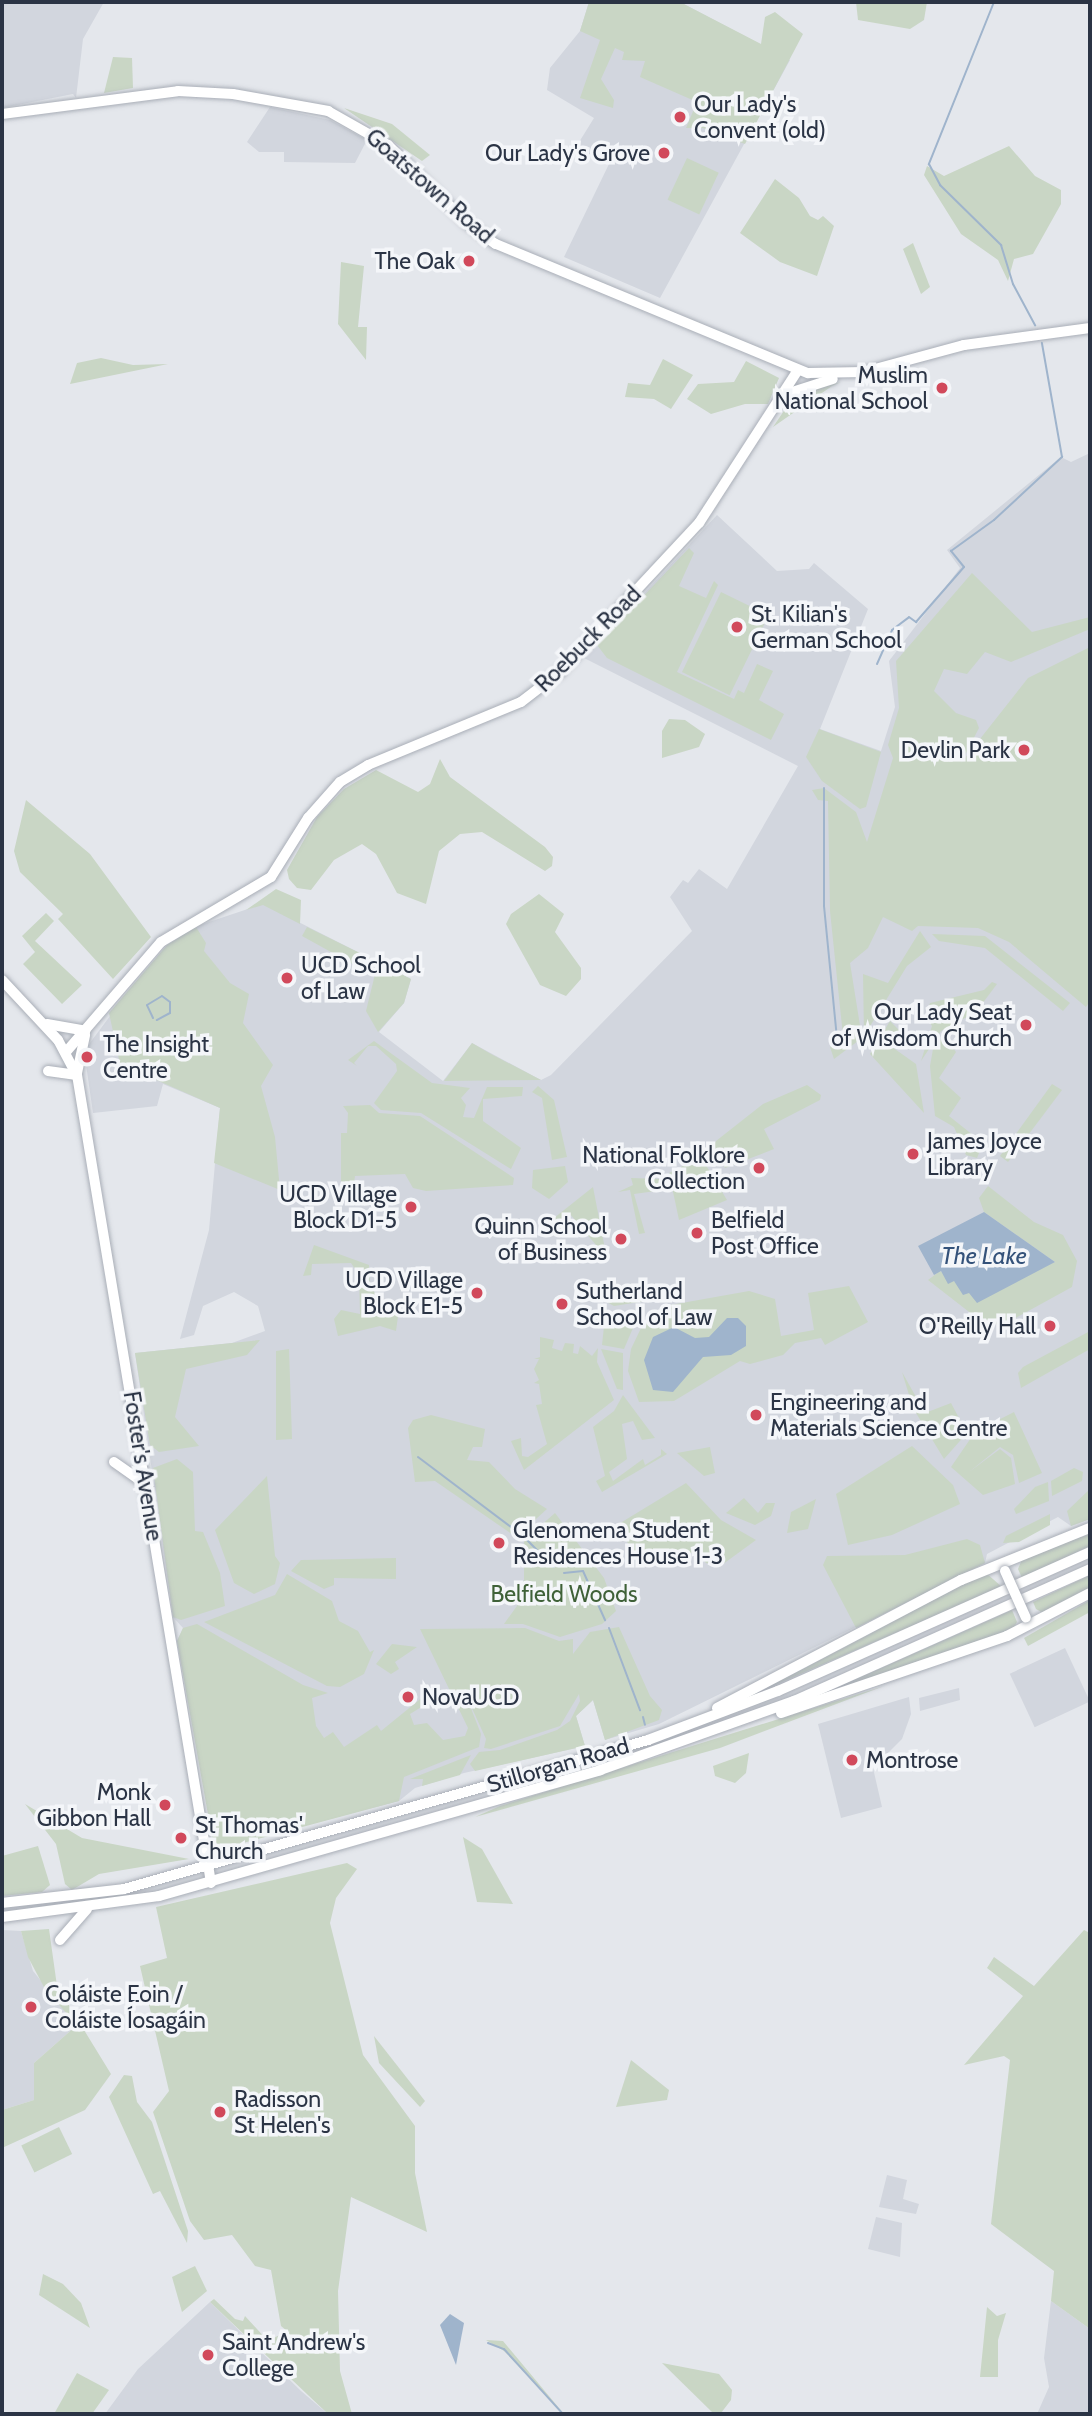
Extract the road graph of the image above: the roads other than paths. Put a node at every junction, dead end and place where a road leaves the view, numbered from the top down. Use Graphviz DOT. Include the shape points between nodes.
graph roads {
  1 [pos="2,114"];
  2 [pos="1090,328"];
  3 [pos="798,370"];
  4 [pos="846,374"];
  5 [pos="785,395"];
  6 [pos="2,980"];
  7 [pos="41,1021"];
  8 [pos="87,1029"];
  9 [pos="66,1052"];
  10 [pos="48,1071"];
  11 [pos="77,1074"];
  12 [pos="114,1462"];
  13 [pos="148,1486"];
  14 [pos="1090,1528"];
  15 [pos="1090,1552"];
  16 [pos="1003,1566"];
  17 [pos="1090,1569"];
  18 [pos="1090,1593"];
  19 [pos="1028,1622"];
  20 [pos="648,1740"];
  21 [pos="675,1746"];
  22 [pos="207,1865"];
  23 [pos="211,1882"];
  24 [pos="2,1903"];
  25 [pos="87,1909"];
  26 [pos="2,1917"];
  27 [pos="60,1940"];
  1 -- 3 [label="main road, Goatstown Road" via="187,91 328,111 388,145 468,224 496,244 656,306"];
  2 -- 4 [label="main road" via="964,345"];
  3 -- 4 [label="main road"];
  3 -- 5 [label="main road, Roebuck Road"];
  4 -- 5 [label="main road"];
  5 -- 8 [label="main road, Roebuck Road" via="697,526 547,684 505,710 368,765 340,782 308,818 271,877 234,904 174,931"];
  6 -- 7 [label="main road, Foster's Avenue"];
  7 -- 8 [label="main road" via="58,1029"];
  7 -- 9 [label="main road, Foster's Avenue"];
  8 -- 9 [label="main road, Roebuck Road"];
  8 -- 11 [label="main road"];
  9 -- 11 [label="main road, Foster's Avenue"];
  10 -- 11 [label="main road"];
  11 -- 13 [label="main road, Foster's Avenue"];
  12 -- 13 [label="main road"];
  13 -- 22 [label="main road, Foster's Avenue"];
  14 -- 16 [label="main road"];
  15 -- 20 [label="main road, Stillorgan Road" via="778,1691"];
  16 -- 19 [label="main road, bridge"];
  16 -- 20 [label="main road"];
  17 -- 21 [label="main road, Stillorgan Road" via="794,1701"];
  18 -- 19 [label="main road"];
  19 -- 21 [label="main road"];
  20 -- 22 [label="main road, Stillorgan Road"];
  21 -- 23 [label="main road, Stillorgan Road"];
  22 -- 23 [label="main road, Foster's Avenue"];
  22 -- 24 [label="main road, Stillorgan Road" via="90,1896"];
  23 -- 25 [label="main road, Stillorgan Road"];
  25 -- 26 [label="main road, Stillorgan Road"];
  25 -- 27 [label="main road"];
}
